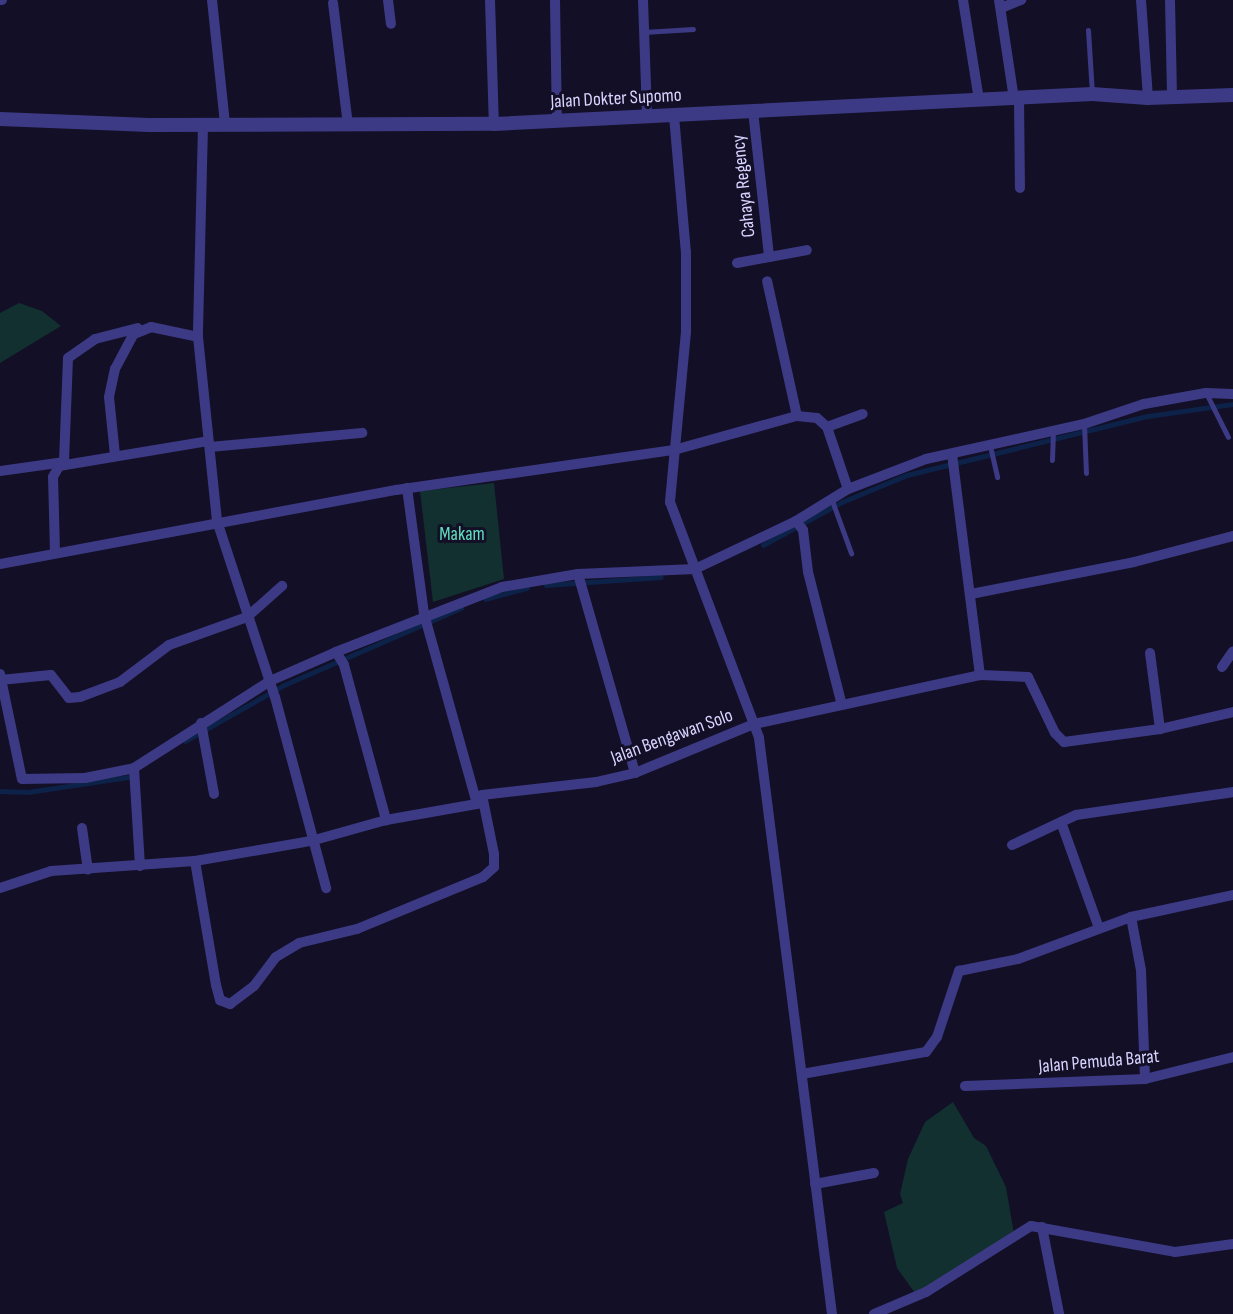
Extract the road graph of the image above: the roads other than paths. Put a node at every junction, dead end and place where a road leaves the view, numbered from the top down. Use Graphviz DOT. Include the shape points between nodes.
graph roads {
  1 [pos="212,0"];
  2 [pos="388,0"];
  3 [pos="490,0"];
  4 [pos="555,0"];
  5 [pos="643,0"];
  6 [pos="963,0"];
  7 [pos="1021,0"];
  8 [pos="1141,0"];
  9 [pos="1170,0"];
  10 [pos="333,3"];
  11 [pos="1000,4"];
  12 [pos="391,24"];
  13 [pos="693,29"];
  14 [pos="1088,30"];
  15 [pos="644,32"];
  16 [pos="1092,94"];
  17 [pos="1233,95"];
  18 [pos="1172,96"];
  19 [pos="1148,98"];
  20 [pos="1017,99"];
  21 [pos="979,100"];
  22 [pos="753,111"];
  23 [pos="674,116"];
  24 [pos="648,117"];
  25 [pos="0,119"];
  26 [pos="557,121"];
  27 [pos="225,124"];
  28 [pos="494,124"];
  29 [pos="348,125"];
  30 [pos="203,126"];
  31 [pos="1020,188"];
  32 [pos="807,250"];
  33 [pos="769,257"];
  34 [pos="737,263"];
  35 [pos="767,281"];
  36 [pos="138,328"];
  37 [pos="198,337"];
  38 [pos="1233,394"];
  39 [pos="1207,395"];
  40 [pos="863,414"];
  41 [pos="797,416"];
  42 [pos="827,427"];
  43 [pos="1083,428"];
  44 [pos="362,433"];
  45 [pos="1053,433"];
  46 [pos="1228,437"];
  47 [pos="209,444"];
  48 [pos="674,450"];
  49 [pos="992,451"];
  50 [pos="115,455"];
  51 [pos="953,460"];
  52 [pos="1052,460"];
  53 [pos="64,462"];
  54 [pos="0,471"];
  55 [pos="1086,473"];
  56 [pos="997,477"];
  57 [pos="407,488"];
  58 [pos="848,489"];
  59 [pos="833,501"];
  60 [pos="217,521"];
  61 [pos="799,524"];
  62 [pos="1233,536"];
  63 [pos="55,552"];
  64 [pos="851,553"];
  65 [pos="0,564"];
  66 [pos="695,569"];
  67 [pos="580,578"];
  68 [pos="282,586"];
  69 [pos="971,594"];
  70 [pos="247,617"];
  71 [pos="426,621"];
  72 [pos="1233,651"];
  73 [pos="1150,653"];
  74 [pos="339,658"];
  75 [pos="1222,667"];
  76 [pos="979,675"];
  77 [pos="0,678"];
  78 [pos="272,689"];
  79 [pos="842,705"];
  80 [pos="1233,712"];
  81 [pos="754,724"];
  82 [pos="203,728"];
  83 [pos="1160,729"];
  84 [pos="134,768"];
  85 [pos="635,773"];
  86 [pos="1233,792"];
  87 [pos="214,794"];
  88 [pos="479,800"];
  89 [pos="386,820"];
  90 [pos="1061,822"];
  91 [pos="82,828"];
  92 [pos="311,841"];
  93 [pos="1012,845"];
  94 [pos="195,861"];
  95 [pos="140,866"];
  96 [pos="88,870"];
  97 [pos="0,888"];
  98 [pos="326,888"];
  99 [pos="1233,895"];
  100 [pos="1131,917"];
  101 [pos="1099,928"];
  102 [pos="1233,1057"];
  103 [pos="802,1074"];
  104 [pos="1144,1079"];
  105 [pos="965,1086"];
  106 [pos="874,1172"];
  107 [pos="815,1184"];
  108 [pos="1042,1227"];
  109 [pos="1233,1244"];
  110 [pos="832,1314"];
  111 [pos="874,1314"];
  112 [pos="1059,1314"];
  1 -- 27 [label="street"];
  2 -- 12 [label="street"];
  3 -- 28 [label="street"];
  4 -- 26 [label="street"];
  5 -- 15 [label="street"];
  6 -- 21 [label="street"];
  7 -- 11 [label="street"];
  8 -- 19 [label="street"];
  9 -- 18 [label="street"];
  10 -- 29 [label="street"];
  11 -- 20 [label="street"];
  13 -- 15 [label="lane"];
  14 -- 16 [label="lane"];
  15 -- 24 [label="street"];
  16 -- 19 [label="street, Jalan Dokter Supomo"];
  16 -- 20 [label="street, Jalan Dokter Supomo"];
  17 -- 18 [label="street, Jalan Dokter Supomo"];
  18 -- 19 [label="street, Jalan Dokter Supomo"];
  20 -- 21 [label="street, Jalan Dokter Supomo"];
  20 -- 31 [label="street"];
  21 -- 22 [label="street, Jalan Dokter Supomo"];
  22 -- 23 [label="street, Jalan Dokter Supomo"];
  22 -- 33 [label="street, Cahaya Regency"];
  23 -- 24 [label="street, Jalan Dokter Supomo"];
  23 -- 48 [label="street" via="686,253 686,332"];
  24 -- 26 [label="street, Jalan Dokter Supomo"];
  25 -- 30 [label="street, Jalan Dokter Supomo"];
  26 -- 28 [label="street, Jalan Dokter Supomo"];
  27 -- 29 [label="street, Jalan Dokter Supomo"];
  27 -- 30 [label="street, Jalan Dokter Supomo"];
  28 -- 29 [label="street, Jalan Dokter Supomo"];
  30 -- 37 [label="street"];
  32 -- 33 [label="street, Cahaya Regency"];
  33 -- 34 [label="street, Cahaya Regency"];
  35 -- 41 [label="street"];
  36 -- 37 [label="street"];
  36 -- 50 [label="street" via="115,369 109,397"];
  36 -- 53 [label="street" via="95,339 68,358"];
  37 -- 47 [label="street"];
  38 -- 39 [label="street"];
  39 -- 43 [label="street" via="1144,404"];
  39 -- 46 [label="lane"];
  40 -- 42 [label="street"];
  41 -- 42 [label="street" via="817,418"];
  41 -- 48 [label="street"];
  42 -- 58 [label="street"];
  43 -- 45 [label="street"];
  43 -- 55 [label="lane"];
  44 -- 47 [label="street"];
  45 -- 49 [label="street"];
  45 -- 52 [label="lane"];
  47 -- 50 [label="street"];
  47 -- 60 [label="street"];
  48 -- 57 [label="street"];
  48 -- 66 [label="street" via="670,502"];
  49 -- 51 [label="street"];
  49 -- 56 [label="lane"];
  50 -- 53 [label="street"];
  51 -- 58 [label="street" via="897,469"];
  51 -- 69 [label="street"];
  53 -- 54 [label="street"];
  53 -- 63 [label="street" via="53,477"];
  57 -- 60 [label="street"];
  57 -- 71 [label="street"];
  58 -- 59 [label="street"];
  59 -- 61 [label="street"];
  59 -- 64 [label="lane"];
  60 -- 63 [label="street"];
  60 -- 70 [label="street"];
  61 -- 66 [label="street"];
  61 -- 79 [label="street"];
  62 -- 69 [label="street" via="1134,562"];
  63 -- 65 [label="street"];
  66 -- 67 [label="street"];
  66 -- 81 [label="street"];
  67 -- 71 [label="street" via="502,587"];
  67 -- 85 [label="street"];
  68 -- 70 [label="street"];
  69 -- 76 [label="street"];
  70 -- 77 [label="street" via="169,645 120,682 80,697 69,698 51,675"];
  70 -- 78 [label="street"];
  71 -- 74 [label="street"];
  71 -- 88 [label="street"];
  72 -- 75 [label="street"];
  73 -- 83 [label="street"];
  74 -- 78 [label="street"];
  74 -- 89 [label="street"];
  76 -- 79 [label="street, Jalan Bengawan Solo"];
  76 -- 83 [label="street, Jalan Bengawan Solo" via="1028,677 1055,733 1064,741"];
  77 -- 84 [label="street" via="22,779 85,778"];
  78 -- 82 [label="street"];
  78 -- 92 [label="street"];
  79 -- 81 [label="street, Jalan Bengawan Solo"];
  80 -- 83 [label="street, Jalan Bengawan Solo"];
  81 -- 85 [label="street, Jalan Bengawan Solo"];
  81 -- 103 [label="street"];
  82 -- 84 [label="street"];
  82 -- 87 [label="street"];
  84 -- 95 [label="street"];
  85 -- 88 [label="street, Jalan Bengawan Solo"];
  86 -- 90 [label="street" via="1100,810"];
  88 -- 89 [label="street, Jalan Bengawan Solo"];
  88 -- 94 [label="street" via="494,854 494,866 483,877 358,929 299,943 276,957 254,986 230,1004 220,1000 216,985"];
  89 -- 92 [label="street, Jalan Bengawan Solo"];
  90 -- 93 [label="street"];
  90 -- 101 [label="street"];
  91 -- 96 [label="street"];
  92 -- 94 [label="street, Jalan Bengawan Solo"];
  92 -- 98 [label="street"];
  94 -- 95 [label="street, Jalan Bengawan Solo"];
  95 -- 96 [label="street, Jalan Bengawan Solo"];
  96 -- 97 [label="street, Jalan Bengawan Solo" via="51,872"];
  99 -- 100 [label="street"];
  100 -- 101 [label="street"];
  100 -- 104 [label="street" via="1141,970"];
  101 -- 103 [label="street" via="1010,962 960,971 937,1037 926,1052"];
  102 -- 104 [label="street, Jalan Pemuda Barat"];
  103 -- 107 [label="street"];
  104 -- 105 [label="street, Jalan Pemuda Barat"];
  106 -- 107 [label="street"];
  107 -- 110 [label="street"];
  108 -- 109 [label="street" via="1175,1252"];
  108 -- 111 [label="street" via="1020,1229 926,1292"];
  108 -- 112 [label="street"];
}
